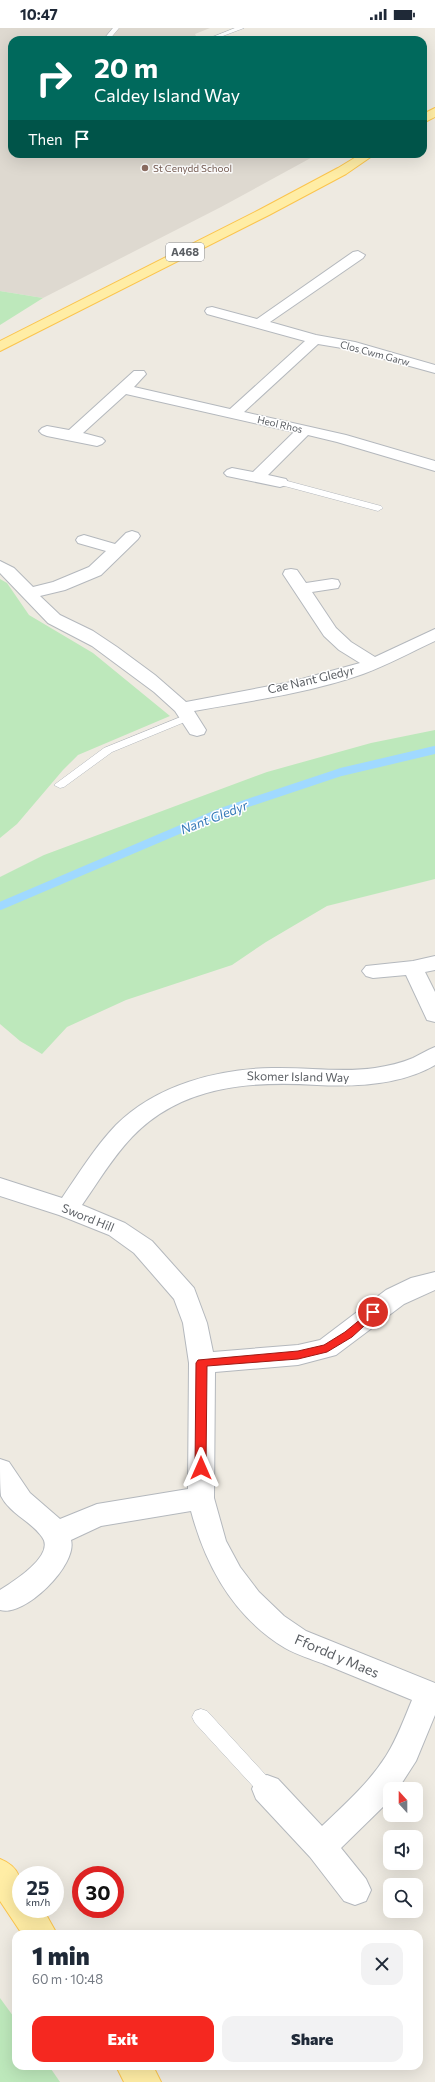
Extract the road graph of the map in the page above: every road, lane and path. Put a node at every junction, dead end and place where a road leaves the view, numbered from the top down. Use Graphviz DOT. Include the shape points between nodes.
graph roads {
  1 [pos="116,28"];
  2 [pos="240,28"];
  3 [pos="109,36"];
  4 [pos="218,36"];
  5 [pos="363,158"];
  6 [pos="358,255"];
  7 [pos="212,310"];
  8 [pos="260,323"];
  9 [pos="316,339"];
  10 [pos="0,347"];
  11 [pos="435,369"];
  12 [pos="139,374"];
  13 [pos="124,389"];
  14 [pos="234,413"];
  15 [pos="305,430"];
  16 [pos="47,431"];
  17 [pos="72,435"];
  18 [pos="97,441"];
  19 [pos="435,466"];
  20 [pos="232,473"];
  21 [pos="257,477"];
  22 [pos="280,482"];
  23 [pos="378,508"];
  24 [pos="132,536"];
  25 [pos="84,540"];
  26 [pos="119,550"];
  27 [pos="0,566"];
  28 [pos="291,574"];
  29 [pos="332,584"];
  30 [pos="301,589"];
  31 [pos="31,593"];
  32 [pos="435,634"];
  33 [pos="374,664"];
  34 [pos="189,718"];
  35 [pos="60,785"];
  36 [pos="435,963"];
  37 [pos="413,968"];
  38 [pos="373,971"];
  39 [pos="435,1015"];
  40 [pos="435,1055"];
  41 [pos="0,1187"];
  42 [pos="67,1209"];
  43 [pos="164,1269"];
  44 [pos="435,1281"];
  45 [pos="202,1363"];
  46 [pos="0,1470"];
  47 [pos="200,1498"];
  48 [pos="56,1534"];
  49 [pos="7,1600"];
  50 [pos="432,1695"];
  51 [pos="201,1717"];
  52 [pos="267,1788"];
  53 [pos="321,1847"];
  54 [pos="0,1874"];
  55 [pos="355,1890"];
  56 [pos="12,1892"];
  57 [pos="30,1918"];
  58 [pos="38,1930"];
  59 [pos="136,2070"];
  60 [pos="144,2082"];
  1 -- 3 [label="lane"];
  2 -- 4 [label="lane"];
  5 -- 10 [label="main road, A468" via="265,212"];
  6 -- 8 [label="street"];
  7 -- 8 [label="street, Clos Cwm Garw"];
  8 -- 9 [label="street, Clos Cwm Garw"];
  9 -- 11 [label="street, Clos Cwm Garw" via="350,345"];
  9 -- 14 [label="street"];
  12 -- 13 [label="street"];
  13 -- 14 [label="street, Heol Rhos"];
  13 -- 17 [label="street"];
  14 -- 15 [label="street, Heol Rhos"];
  15 -- 19 [label="street, Heol Rhos" via="368,445"];
  15 -- 21 [label="street"];
  16 -- 17 [label="street"];
  17 -- 18 [label="street"];
  20 -- 21 [label="street"];
  21 -- 22 [label="street"];
  22 -- 23 [label="lane"];
  24 -- 26 [label="street"];
  25 -- 26 [label="street"];
  26 -- 31 [label="street" via="95,571 59,586"];
  27 -- 31 [label="street" via="12,572"];
  28 -- 30 [label="street"];
  29 -- 30 [label="street"];
  30 -- 33 [label="street" via="330,632"];
  31 -- 34 [label="street" via="44,611 56,621 95,640 144,676"];
  32 -- 33 [label="street, Cae Nant Gledyr"];
  33 -- 34 [label="street, Cae Nant Gledyr"];
  34 -- 35 [label="lane" via="108,750"];
  36 -- 37 [label="street"];
  37 -- 38 [label="street"];
  37 -- 39 [label="street"];
  40 -- 42 [label="street, Skomer Island Way" via="407,1068 372,1076 343,1080 274,1074 240,1076 212,1082 183,1093 155,1107 135,1121 111,1146"];
  41 -- 42 [label="street, Sword Hill"];
  42 -- 43 [label="street, Sword Hill" via="117,1229 143,1247"];
  43 -- 45 [label="street, Ffordd y Maes" via="185,1295 195,1324"];
  44 -- 45 [label="street" via="395,1297 327,1348 298,1355"];
  45 -- 47 [label="street, Ffordd y Maes"];
  46 -- 48 [label="street" via="20,1502"];
  47 -- 48 [label="street" via="97,1515"];
  47 -- 50 [label="street, Ffordd y Maes" via="213,1542 230,1575 249,1602 274,1625 296,1640"];
  48 -- 49 [label="street" via="59,1549 47,1570"];
  50 -- 53 [label="street, Ffordd y Maes" via="390,1775 356,1814"];
  51 -- 52 [label="lane"];
  52 -- 53 [label="street"];
  53 -- 55 [label="street"];
  54 -- 56 [label="main road"];
  57 -- 58 [label="main road"];
  59 -- 60 [label="main road"];
}
